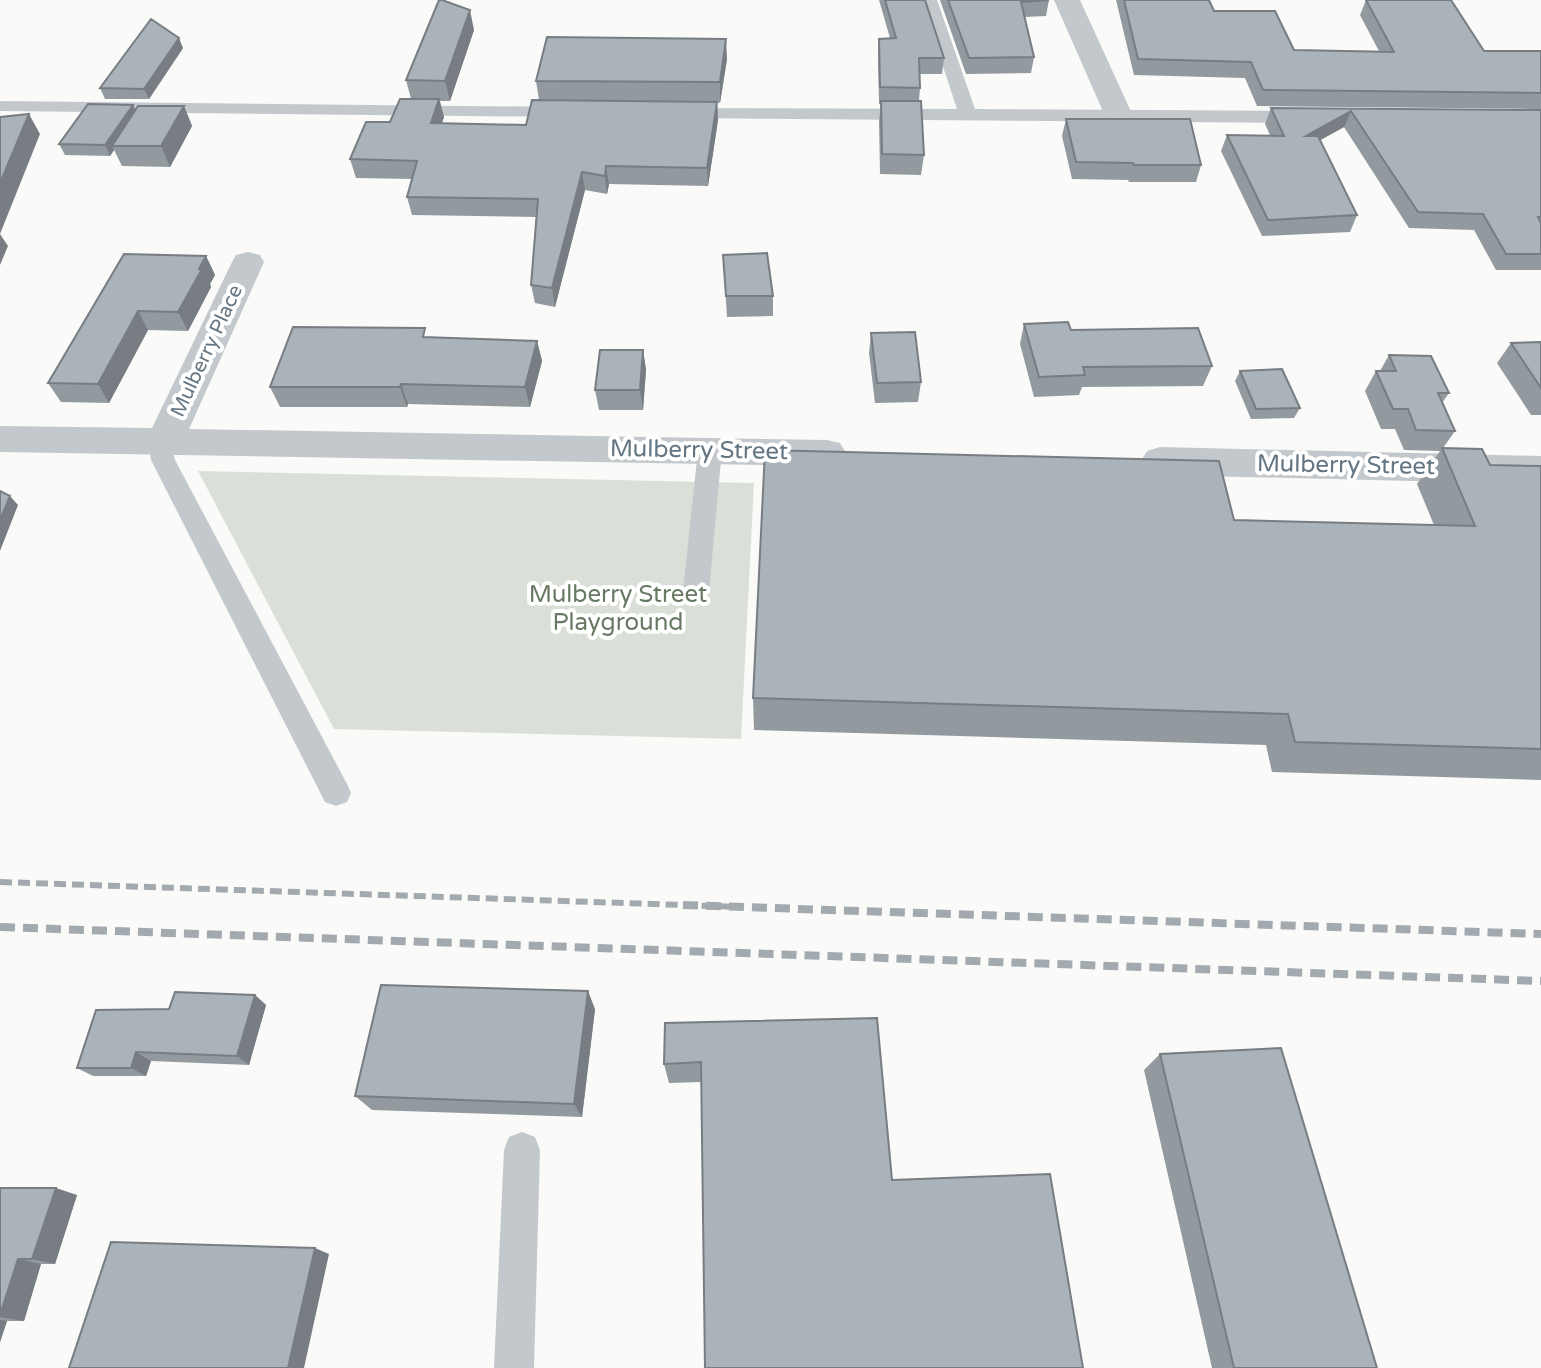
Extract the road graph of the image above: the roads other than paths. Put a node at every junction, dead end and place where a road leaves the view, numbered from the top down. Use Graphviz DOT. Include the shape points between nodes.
graph roads {
  1 [pos="929,0"];
  2 [pos="1067,0"];
  3 [pos="0,106"];
  4 [pos="587,112"];
  5 [pos="667,113"];
  6 [pos="968,115"];
  7 [pos="1119,116"];
  8 [pos="1322,117"];
  9 [pos="248,262"];
  10 [pos="0,439"];
  11 [pos="165,440"];
  12 [pos="710,450"];
  13 [pos="854,454"];
  14 [pos="1126,460"];
  15 [pos="1541,470"];
  16 [pos="696,591"];
  17 [pos="336,793"];
  18 [pos="522,1150"];
  19 [pos="514,1368"];
  1 -- 6 [label="lane"];
  2 -- 7 [label="street"];
  3 -- 4 [label="lane"];
  5 -- 6 [label="lane"];
  6 -- 7 [label="lane"];
  7 -- 8 [label="lane"];
  9 -- 11 [label="street, Mulberry Place"];
  10 -- 11 [label="street, Mulberry Street"];
  11 -- 12 [label="street, Mulberry Street"];
  11 -- 17 [label="lane" via="163,460"];
  12 -- 13 [label="street, Mulberry Street"];
  12 -- 16 [label="lane"];
  14 -- 15 [label="street, Mulberry Street"];
  18 -- 19 [label="lane"];
}
